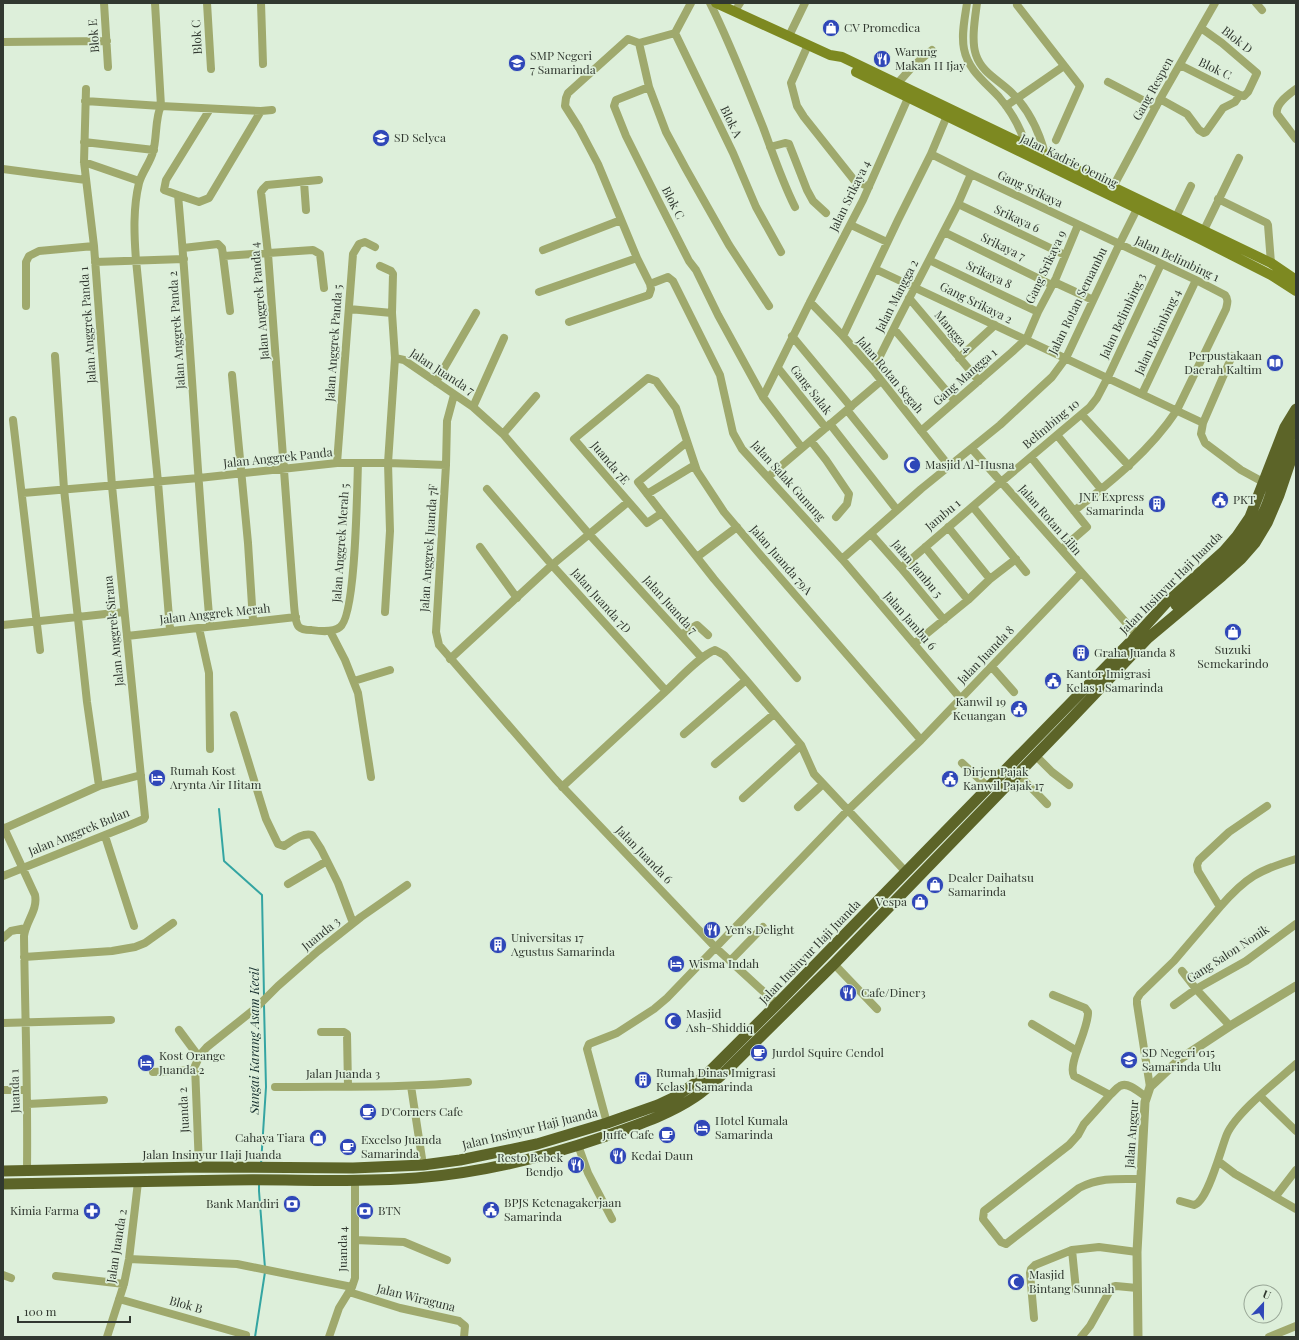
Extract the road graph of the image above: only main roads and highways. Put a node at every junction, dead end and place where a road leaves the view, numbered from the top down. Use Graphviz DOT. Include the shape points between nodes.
graph roads {
  1 [pos="716,3"];
  2 [pos="738,7"];
  3 [pos="830,55"];
  4 [pos="948,113"];
  5 [pos="1139,205"];
  6 [pos="1296,280"];
  7 [pos="1296,291"];
  8 [pos="1296,409"];
  9 [pos="1296,424"];
  10 [pos="1296,445"];
  11 [pos="1142,634"];
  12 [pos="537,1144"];
  13 [pos="541,1156"];
  14 [pos="3,1171"];
  15 [pos="3,1184"];
  1 -- 2 [label="main road, Jalan Kadrie Oening"];
  2 -- 3 [label="main road, Jalan Kadrie Oening" via="789,36"];
  3 -- 4 [label="main road, Jalan Kadrie Oening" via="842,57 897,84"];
  3 -- 4 [label="main road, Jalan Kadrie Oening" via="839,63 908,98"];
  4 -- 5 [label="main road, Jalan Kadrie Oening" via="1030,157"];
  4 -- 5 [label="main road, Jalan Kadrie Oening" via="1045,154 1113,187"];
  5 -- 6 [label="main road, Jalan Kadrie Oening" via="1176,217 1271,262"];
  5 -- 7 [label="main road, Jalan Kadrie Oening" via="1271,275"];
  8 -- 11 [label="highway, Jalan Insinyur Haji Juanda" via="1285,427 1250,516 1237,536 1165,604"];
  9 -- 11 [label="highway" via="1289,437 1268,500 1247,539 1229,558"];
  10 -- 11 [label="highway, Jalan Insinyur Haji Juanda" via="1279,495 1255,543 1222,576"];
  11 -- 12 [label="highway, Jalan Insinyur Haji Juanda" via="704,1077 675,1097 658,1105"];
  11 -- 13 [label="highway, Jalan Insinyur Haji Juanda" via="1036,756 834,964 727,1070 696,1097 652,1120"];
  12 -- 13 [label="highway"];
  12 -- 14 [label="highway, Jalan Insinyur Haji Juanda" via="423,1165"];
  13 -- 15 [label="highway, Jalan Insinyur Haji Juanda" via="468,1172 415,1178"];
}
